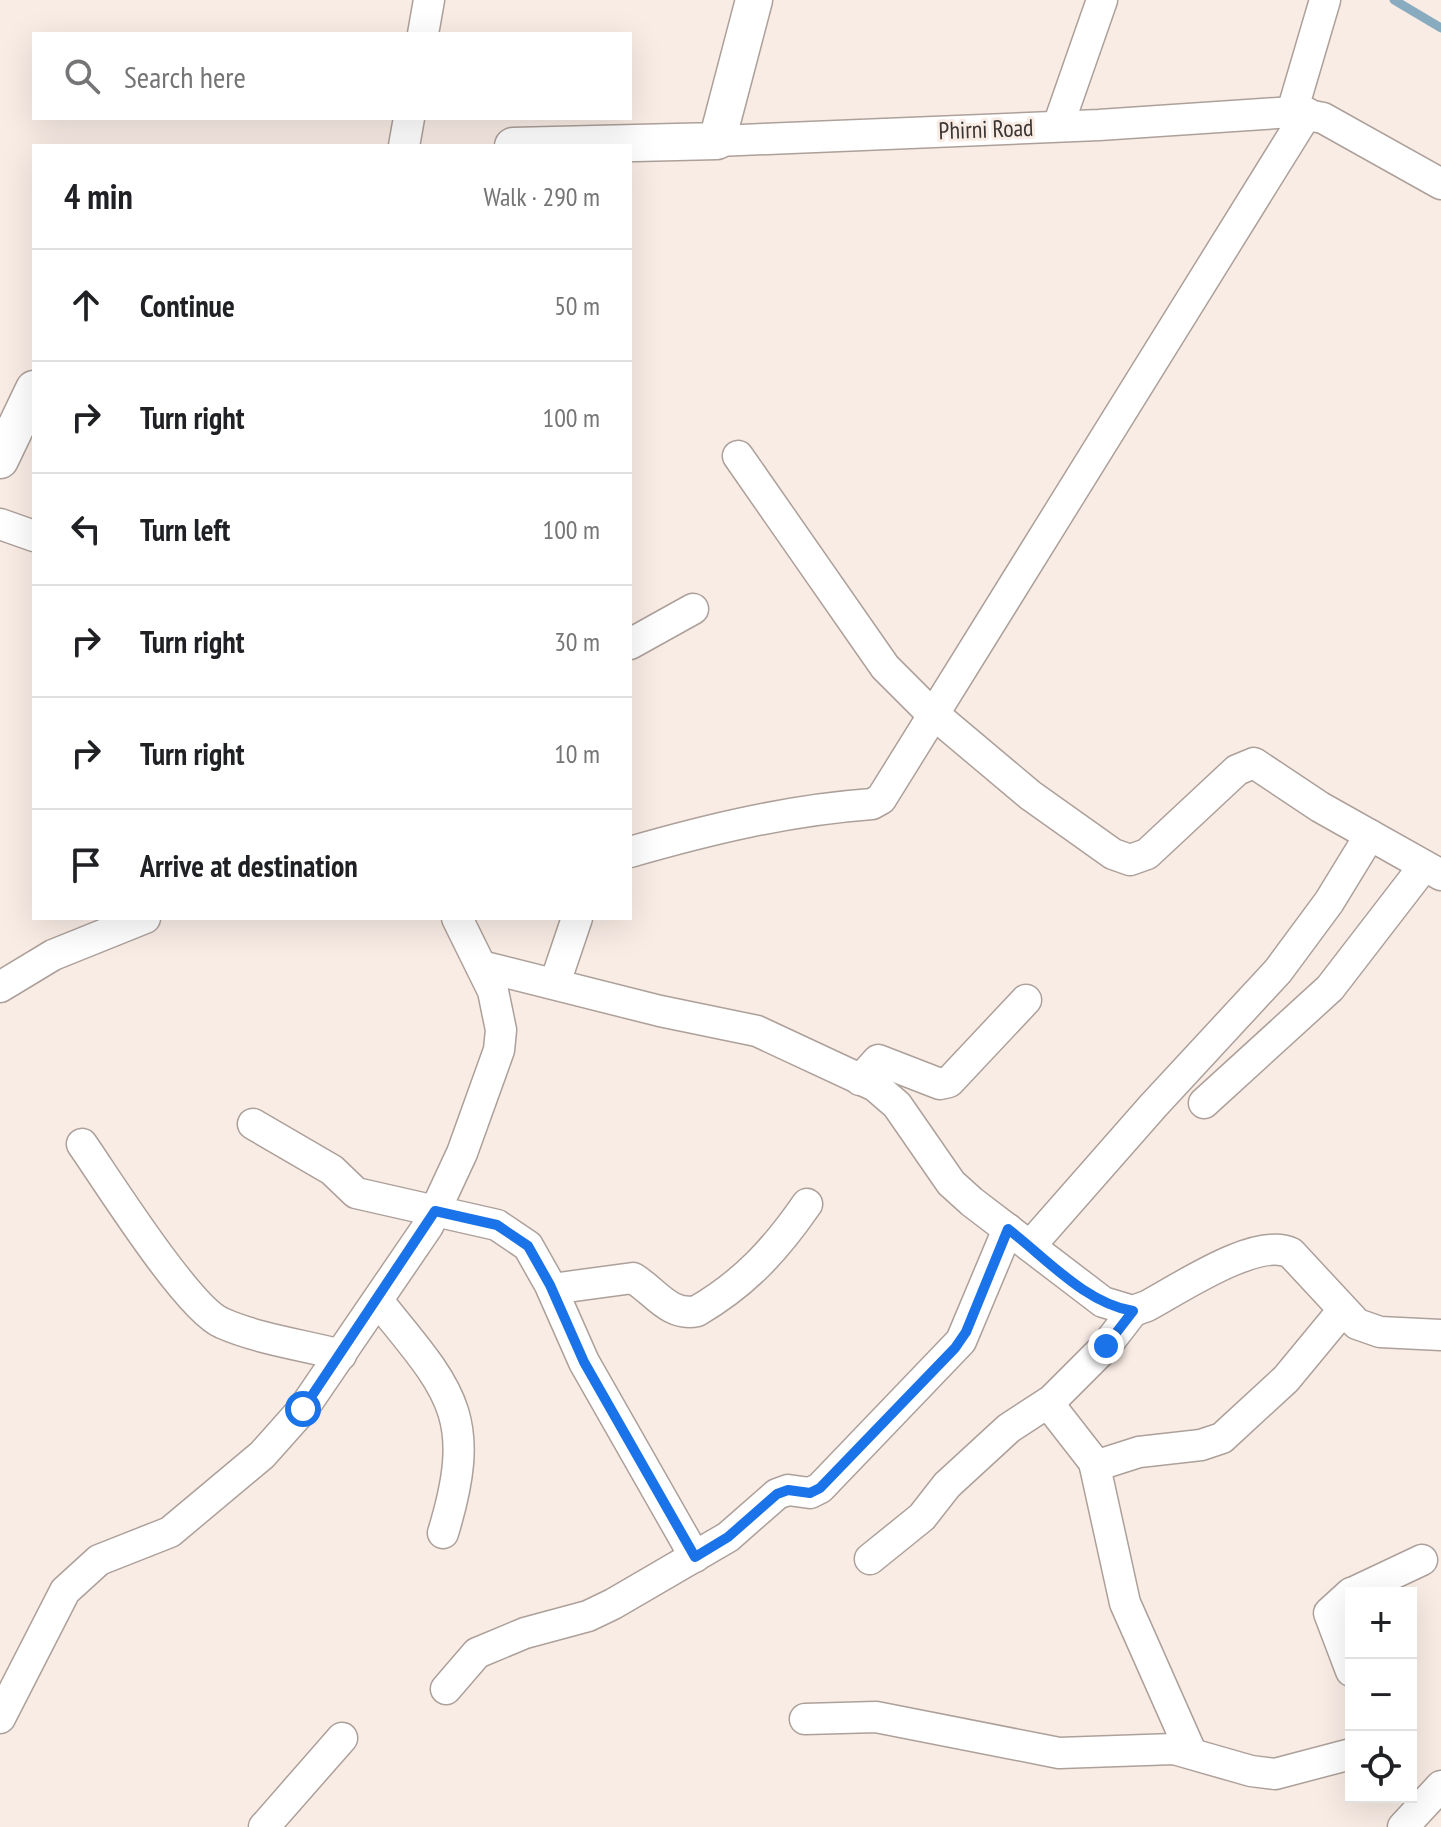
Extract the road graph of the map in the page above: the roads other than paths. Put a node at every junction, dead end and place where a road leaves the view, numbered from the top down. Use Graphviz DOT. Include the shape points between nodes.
graph roads {
  1 [pos="429,0"];
  2 [pos="754,0"];
  3 [pos="1102,0"];
  4 [pos="1325,0"];
  5 [pos="423,32"];
  6 [pos="1300,112"];
  7 [pos="409,120"];
  8 [pos="1058,126"];
  9 [pos="717,141"];
  10 [pos="404,144"];
  11 [pos="595,144"];
  12 [pos="1441,184"];
  13 [pos="32,393"];
  14 [pos="738,456"];
  15 [pos="0,460"];
  16 [pos="0,524"];
  17 [pos="32,535"];
  18 [pos="693,609"];
  19 [pos="632,643"];
  20 [pos="934,713"];
  21 [pos="1370,835"];
  22 [pos="632,851"];
  23 [pos="1432,870"];
  24 [pos="140,920"];
  25 [pos="458,920"];
  26 [pos="576,920"];
  27 [pos="481,966"];
  28 [pos="555,983"];
  29 [pos="0,987"];
  30 [pos="1026,1000"];
  31 [pos="860,1080"];
  32 [pos="1204,1103"];
  33 [pos="253,1124"];
  34 [pos="82,1144"];
  35 [pos="807,1204"];
  36 [pos="435,1211"];
  37 [pos="1019,1238"];
  38 [pos="552,1289"];
  39 [pos="378,1301"];
  40 [pos="1343,1310"];
  41 [pos="1133,1311"];
  42 [pos="1441,1335"];
  43 [pos="341,1355"];
  44 [pos="1048,1403"];
  45 [pos="1095,1466"];
  46 [pos="443,1533"];
  47 [pos="695,1557"];
  48 [pos="870,1559"];
  49 [pos="1422,1560"];
  50 [pos="1364,1587"];
  51 [pos="1345,1598"];
  52 [pos="1345,1655"];
  53 [pos="446,1689"];
  54 [pos="0,1718"];
  55 [pos="805,1719"];
  56 [pos="342,1738"];
  57 [pos="1191,1752"];
  58 [pos="1345,1756"];
  59 [pos="1441,1786"];
  60 [pos="1410,1812"];
  61 [pos="264,1827"];
  1 -- 5 [label="street"];
  2 -- 9 [label="street"];
  3 -- 8 [label="street"];
  4 -- 6 [label="street"];
  6 -- 8 [label="street, Phirni Road"];
  6 -- 12 [label="street"];
  6 -- 20 [label="street"];
  7 -- 10 [label="street"];
  8 -- 9 [label="street, Phirni Road"];
  9 -- 11 [label="street, Phirni Road"];
  13 -- 15 [label="street"];
  14 -- 20 [label="street" via="885,667"];
  16 -- 17 [label="street"];
  18 -- 19 [label="street"];
  20 -- 21 [label="street" via="1030,795 1122,858 1147,854 1249,763 1259,764"];
  20 -- 22 [label="street" via="877,802 794,812"];
  21 -- 23 [label="street"];
  21 -- 37 [label="street" via="1278,971 1153,1106"];
  23 -- 32 [label="street" via="1330,988"];
  24 -- 29 [label="street" via="53,955"];
  25 -- 27 [label="street"];
  26 -- 28 [label="street"];
  27 -- 28 [label="street"];
  27 -- 36 [label="street" via="498,1010 499,1050"];
  28 -- 31 [label="street" via="757,1031"];
  30 -- 31 [label="street" via="949,1082 940,1084 878,1060"];
  31 -- 37 [label="street" via="887,1095 951,1183"];
  33 -- 36 [label="street" via="332,1170 356,1193"];
  34 -- 43 [label="street" via="210,1317"];
  35 -- 38 [label="street" via="751,1274 697,1311 670,1308 633,1278"];
  36 -- 38 [label="street" via="508,1229 528,1246"];
  36 -- 39 [label="street"];
  37 -- 41 [label="street" via="1087,1292"];
  37 -- 47 [label="street" via="955,1348 820,1488 777,1494 728,1537"];
  38 -- 47 [label="street" via="584,1362"];
  39 -- 43 [label="street"];
  39 -- 46 [label="street" via="437,1375 456,1417 459,1483"];
  40 -- 41 [label="street" via="1291,1253 1266,1248"];
  40 -- 42 [label="street" via="1372,1331"];
  40 -- 45 [label="street" via="1286,1379 1222,1438 1139,1452"];
  41 -- 44 [label="street"];
  43 -- 54 [label="street" via="262,1455 205,1505 170,1532 111,1553 76,1578"];
  44 -- 45 [label="street"];
  44 -- 48 [label="street" via="1009,1428 947,1485 922,1517"];
  45 -- 57 [label="street" via="1125,1603"];
  47 -- 53 [label="street" via="588,1616 477,1653"];
  49 -- 50 [label="street"];
  51 -- 52 [label="street" via="1329,1613"];
  55 -- 57 [label="street" via="876,1717 1059,1753"];
  56 -- 61 [label="street"];
  57 -- 58 [label="street" via="1275,1774"];
  59 -- 60 [label="street"];
}
